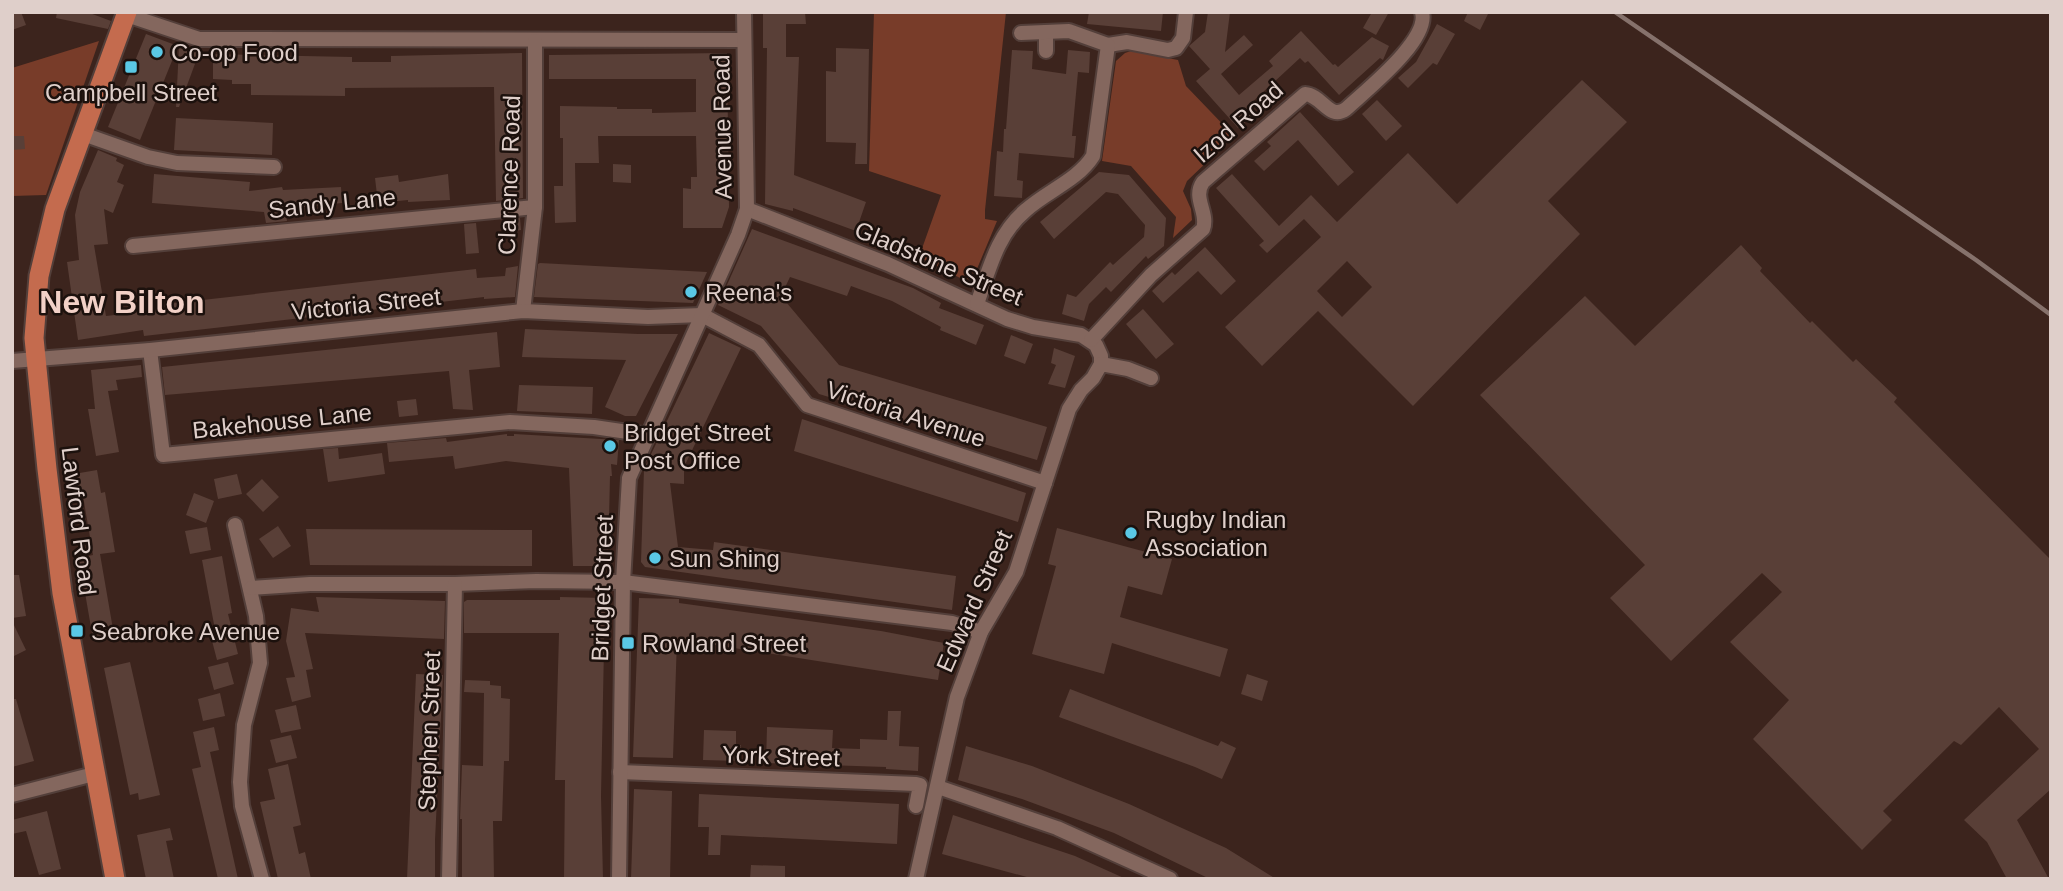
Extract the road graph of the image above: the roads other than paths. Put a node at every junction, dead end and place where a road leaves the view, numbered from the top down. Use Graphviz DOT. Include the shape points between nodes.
graph roads {
  1 [pos="744,12"];
  2 [pos="1186,12"];
  3 [pos="1422,12"];
  4 [pos="127,13"];
  5 [pos="1046,32"];
  6 [pos="1021,33"];
  7 [pos="744,40"];
  8 [pos="535,41"];
  9 [pos="1108,45"];
  10 [pos="1046,51"];
  11 [pos="83,134"];
  12 [pos="274,167"];
  13 [pos="536,207"];
  14 [pos="747,209"];
  15 [pos="133,246"];
  16 [pos="977,304"];
  17 [pos="523,311"];
  18 [pos="702,315"];
  19 [pos="1091,340"];
  20 [pos="150,350"];
  21 [pos="35,360"];
  22 [pos="12,361"];
  23 [pos="1101,364"];
  24 [pos="1151,378"];
  25 [pos="648,435"];
  26 [pos="1045,483"];
  27 [pos="235,525"];
  28 [pos="622,582"];
  29 [pos="455,584"];
  30 [pos="251,588"];
  31 [pos="981,632"];
  32 [pos="620,772"];
  33 [pos="94,774"];
  34 [pos="938,788"];
  35 [pos="12,795"];
  36 [pos="916,806"];
  37 [pos="115,879"];
  38 [pos="262,879"];
  39 [pos="449,879"];
  40 [pos="619,879"];
  41 [pos="916,879"];
  42 [pos="1170,879"];
  1 -- 7 [label="street, Avenue Road"];
  2 -- 9 [label="street" via="1176,48 1127,42"];
  3 -- 19 [label="street, Izod Road" via="1423,25 1413,44 1346,109 1334,113 1316,97 1305,94 1203,182 1198,194 1203,229 1151,275"];
  4 -- 8 [label="street" via="200,38"];
  4 -- 11 [label="main road, Lawford Road"];
  5 -- 6 [label="street"];
  5 -- 9 [label="street" via="1069,31"];
  5 -- 10 [label="street"];
  7 -- 8 [label="street"];
  7 -- 14 [label="street, Avenue Road"];
  8 -- 13 [label="street, Clarence Road"];
  9 -- 16 [label="street" via="1093,156 1082,170 1025,210 1003,234"];
  11 -- 12 [label="street" via="148,158"];
  11 -- 21 [label="main road, Lawford Road" via="55,209 39,276"];
  13 -- 15 [label="street, Sandy Lane"];
  13 -- 17 [label="street, Clarence Road"];
  14 -- 16 [label="street, Gladstone Street"];
  14 -- 18 [label="street, Avenue Road"];
  16 -- 19 [label="street, Gladstone Street" via="1007,319"];
  17 -- 18 [label="street, Victoria Street"];
  17 -- 20 [label="street, Victoria Street"];
  18 -- 25 [label="street, Bridget Street"];
  18 -- 26 [label="street, Victoria Avenue" via="759,345 807,405"];
  19 -- 23 [label="street" via="1100,351"];
  20 -- 21 [label="street, Victoria Street"];
  20 -- 25 [label="street, Bakehouse Lane" via="163,455 510,422"];
  21 -- 22 [label="street, Victoria Street"];
  21 -- 33 [label="main road, Lawford Road" via="62,593"];
  23 -- 24 [label="street"];
  23 -- 26 [label="street, Edward Street" via="1069,409"];
  25 -- 28 [label="street, Bridget Street" via="629,478"];
  26 -- 31 [label="street, Edward Street" via="1016,572"];
  27 -- 30 [label="street"];
  28 -- 29 [label="street"];
  28 -- 31 [label="street" via="951,623"];
  28 -- 32 [label="street, Bridget Street"];
  29 -- 30 [label="street"];
  29 -- 39 [label="street, Stephen Street"];
  30 -- 38 [label="street" via="260,663 244,725 240,782"];
  31 -- 34 [label="street, Edward Street" via="957,697"];
  32 -- 36 [label="street, York Street" via="916,784 920,785"];
  32 -- 40 [label="street, Bridget Street"];
  33 -- 35 [label="street"];
  33 -- 37 [label="main road, Lawford Road"];
  34 -- 41 [label="street, Edward Street"];
  34 -- 42 [label="street" via="1057,828"];
}
